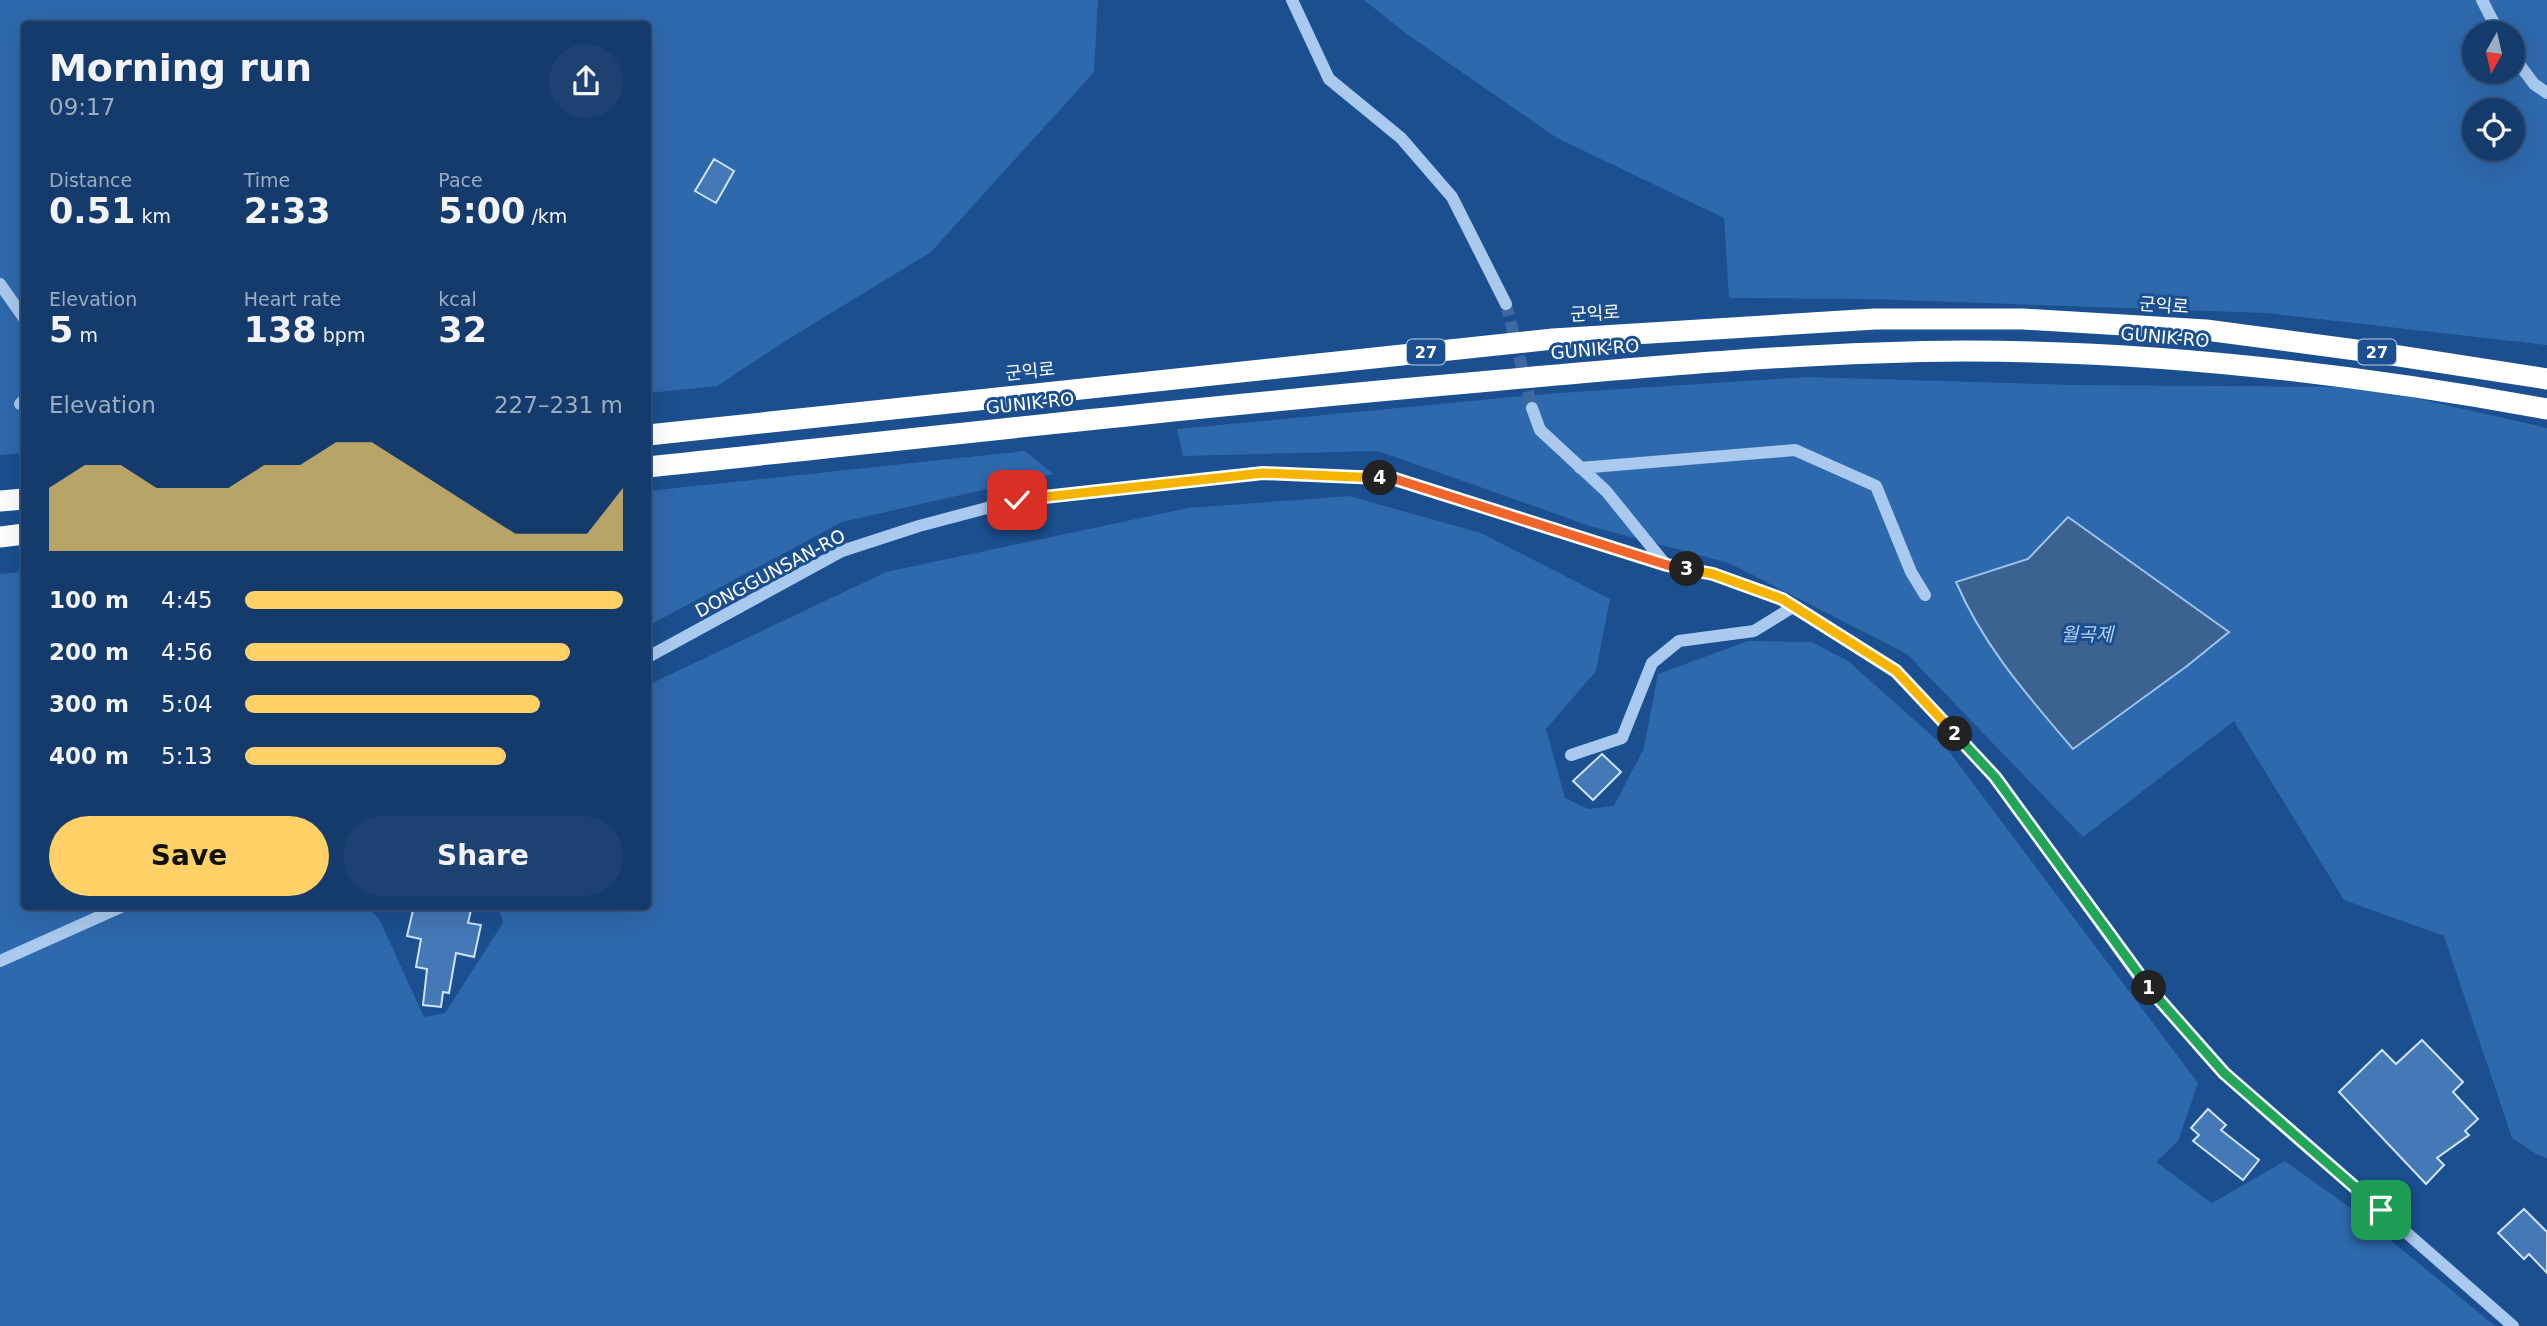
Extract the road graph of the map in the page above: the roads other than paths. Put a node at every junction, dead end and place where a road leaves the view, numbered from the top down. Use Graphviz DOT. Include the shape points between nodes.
graph roads {
  1 [pos="1292,0"];
  2 [pos="2482,0"];
  3 [pos="2493,21"];
  4 [pos="2525,72"];
  5 [pos="2547,93"];
  6 [pos="0,284"];
  7 [pos="1506,304"];
  8 [pos="21,314"];
  9 [pos="2547,379"];
  10 [pos="1532,408"];
  11 [pos="2547,409"];
  12 [pos="651,435"];
  13 [pos="651,467"];
  14 [pos="1580,468"];
  15 [pos="21,499"];
  16 [pos="0,501"];
  17 [pos="21,534"];
  18 [pos="0,537"];
  19 [pos="1667,565"];
  20 [pos="1925,595"];
  21 [pos="1793,607"];
  22 [pos="651,655"];
  23 [pos="1571,754"];
  24 [pos="114,910"];
  25 [pos="0,961"];
  26 [pos="2514,1326"];
  1 -- 7 [label="street" via="1329,79 1401,138 1452,197"];
  2 -- 3 [label="street"];
  4 -- 5 [label="street"];
  6 -- 8 [label="street"];
  9 -- 12 [label="highway, 군익로 / 27" via="2206,330 2023,319 1875,319 1553,339"];
  10 -- 14 [label="street" via="1540,430"];
  11 -- 13 [label="highway, GUNIK-RO / 27" via="2306,372 2118,356 1967,351 1836,354 1233,404"];
  14 -- 19 [label="street" via="1606,491"];
  14 -- 20 [label="street" via="1795,450 1876,486"];
  15 -- 16 [label="highway"];
  17 -- 18 [label="highway"];
  19 -- 21 [label="street, DONGGUNSAN-RO" via="1713,574"];
  19 -- 22 [label="street, DONGGUNSAN-RO" via="1395,479 1263,473 1017,500 919,526 842,551"];
  21 -- 23 [label="street" via="1754,631 1679,641 1652,663 1622,738"];
  21 -- 26 [label="street, DONGGUNSAN-RO" via="1896,671 1995,777 2141,980 2224,1073"];
  24 -- 25 [label="street"];
}
